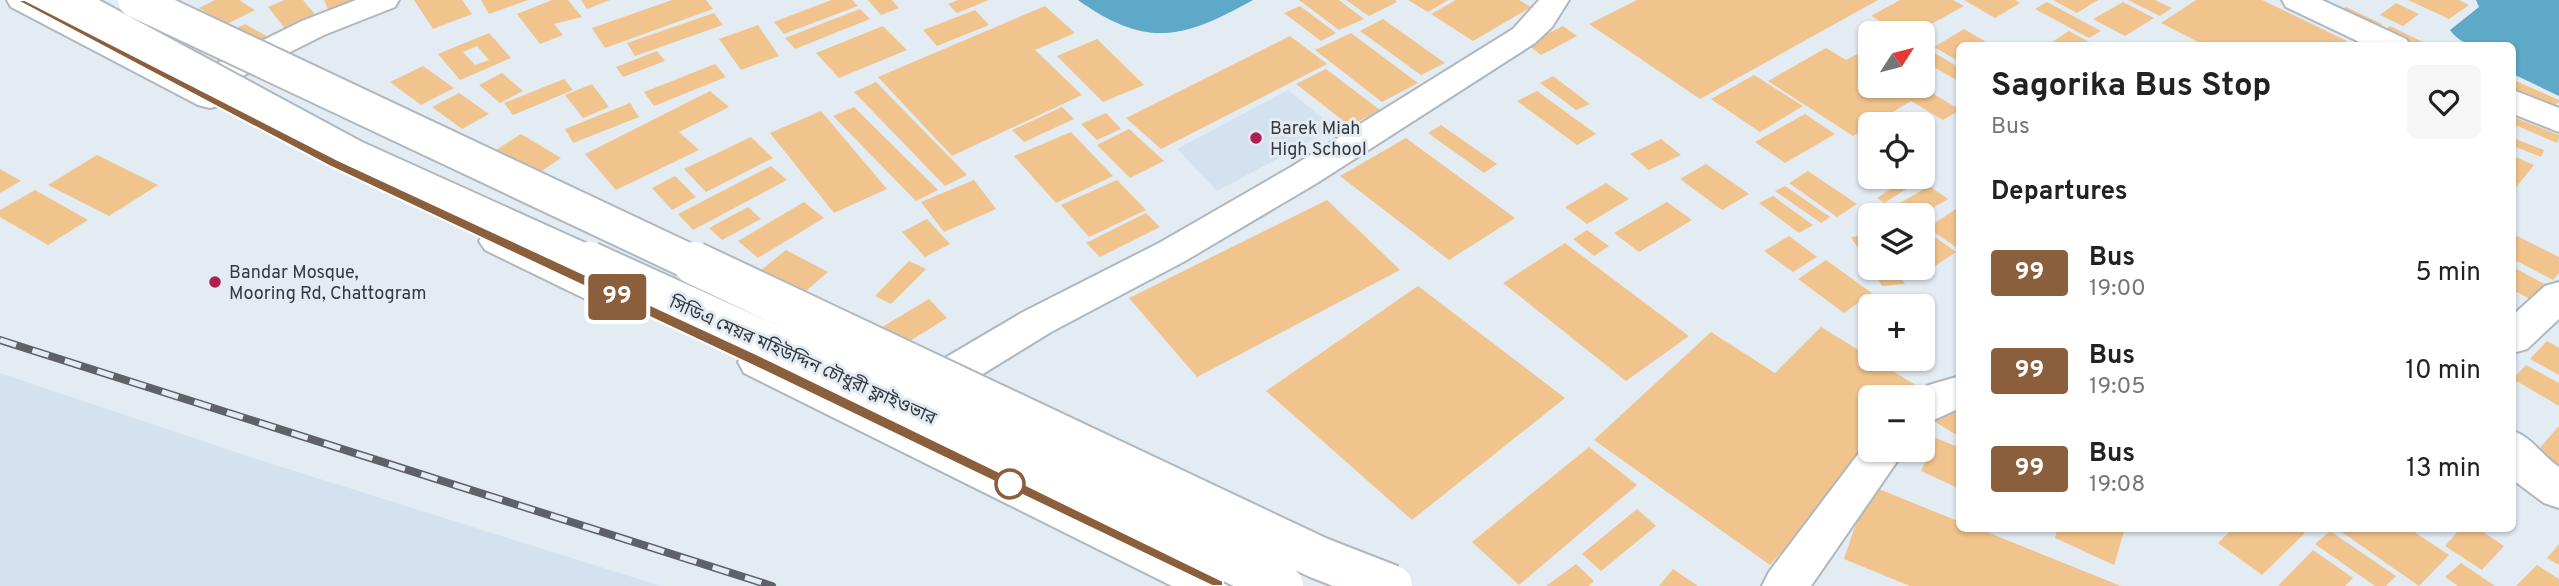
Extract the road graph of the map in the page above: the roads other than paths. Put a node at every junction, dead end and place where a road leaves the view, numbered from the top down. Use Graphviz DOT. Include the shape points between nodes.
graph roads {
  1 [pos="135,0"];
  2 [pos="384,0"];
  3 [pos="1554,0"];
  4 [pos="39,1"];
  5 [pos="2319,4"];
  6 [pos="2388,42"];
  7 [pos="193,88"];
  8 [pos="2516,102"];
  9 [pos="2559,121"];
  10 [pos="2559,296"];
  11 [pos="2516,335"];
  12 [pos="1956,393"];
  13 [pos="1935,402"];
  14 [pos="877,419"];
  15 [pos="2516,452"];
  16 [pos="1875,462"];
  17 [pos="2559,490"];
  18 [pos="1217,586"];
  19 [pos="1282,586"];
  20 [pos="1391,586"];
  21 [pos="1785,586"];
  1 -- 20 [label="main road, bridge" via="1319,558"];
  2 -- 7 [label="main road" via="313,28"];
  3 -- 14 [label="main road" via="1524,36 1304,175 1172,252 1037,322"];
  4 -- 7 [label="main road"];
  4 -- 19 [label="main road, সিডিএ মেয়র মহিউদ্দিন চৌধুরী ফ্লাইওভার, bridge" via="354,157 960,430"];
  5 -- 6 [label="main road"];
  7 -- 14 [label="main road" via="396,193"];
  8 -- 9 [label="main road"];
  10 -- 11 [label="main road"];
  12 -- 13 [label="main road"];
  14 -- 18 [label="main road"];
  15 -- 17 [label="main road" via="2531,471"];
  16 -- 21 [label="main road"];
}
